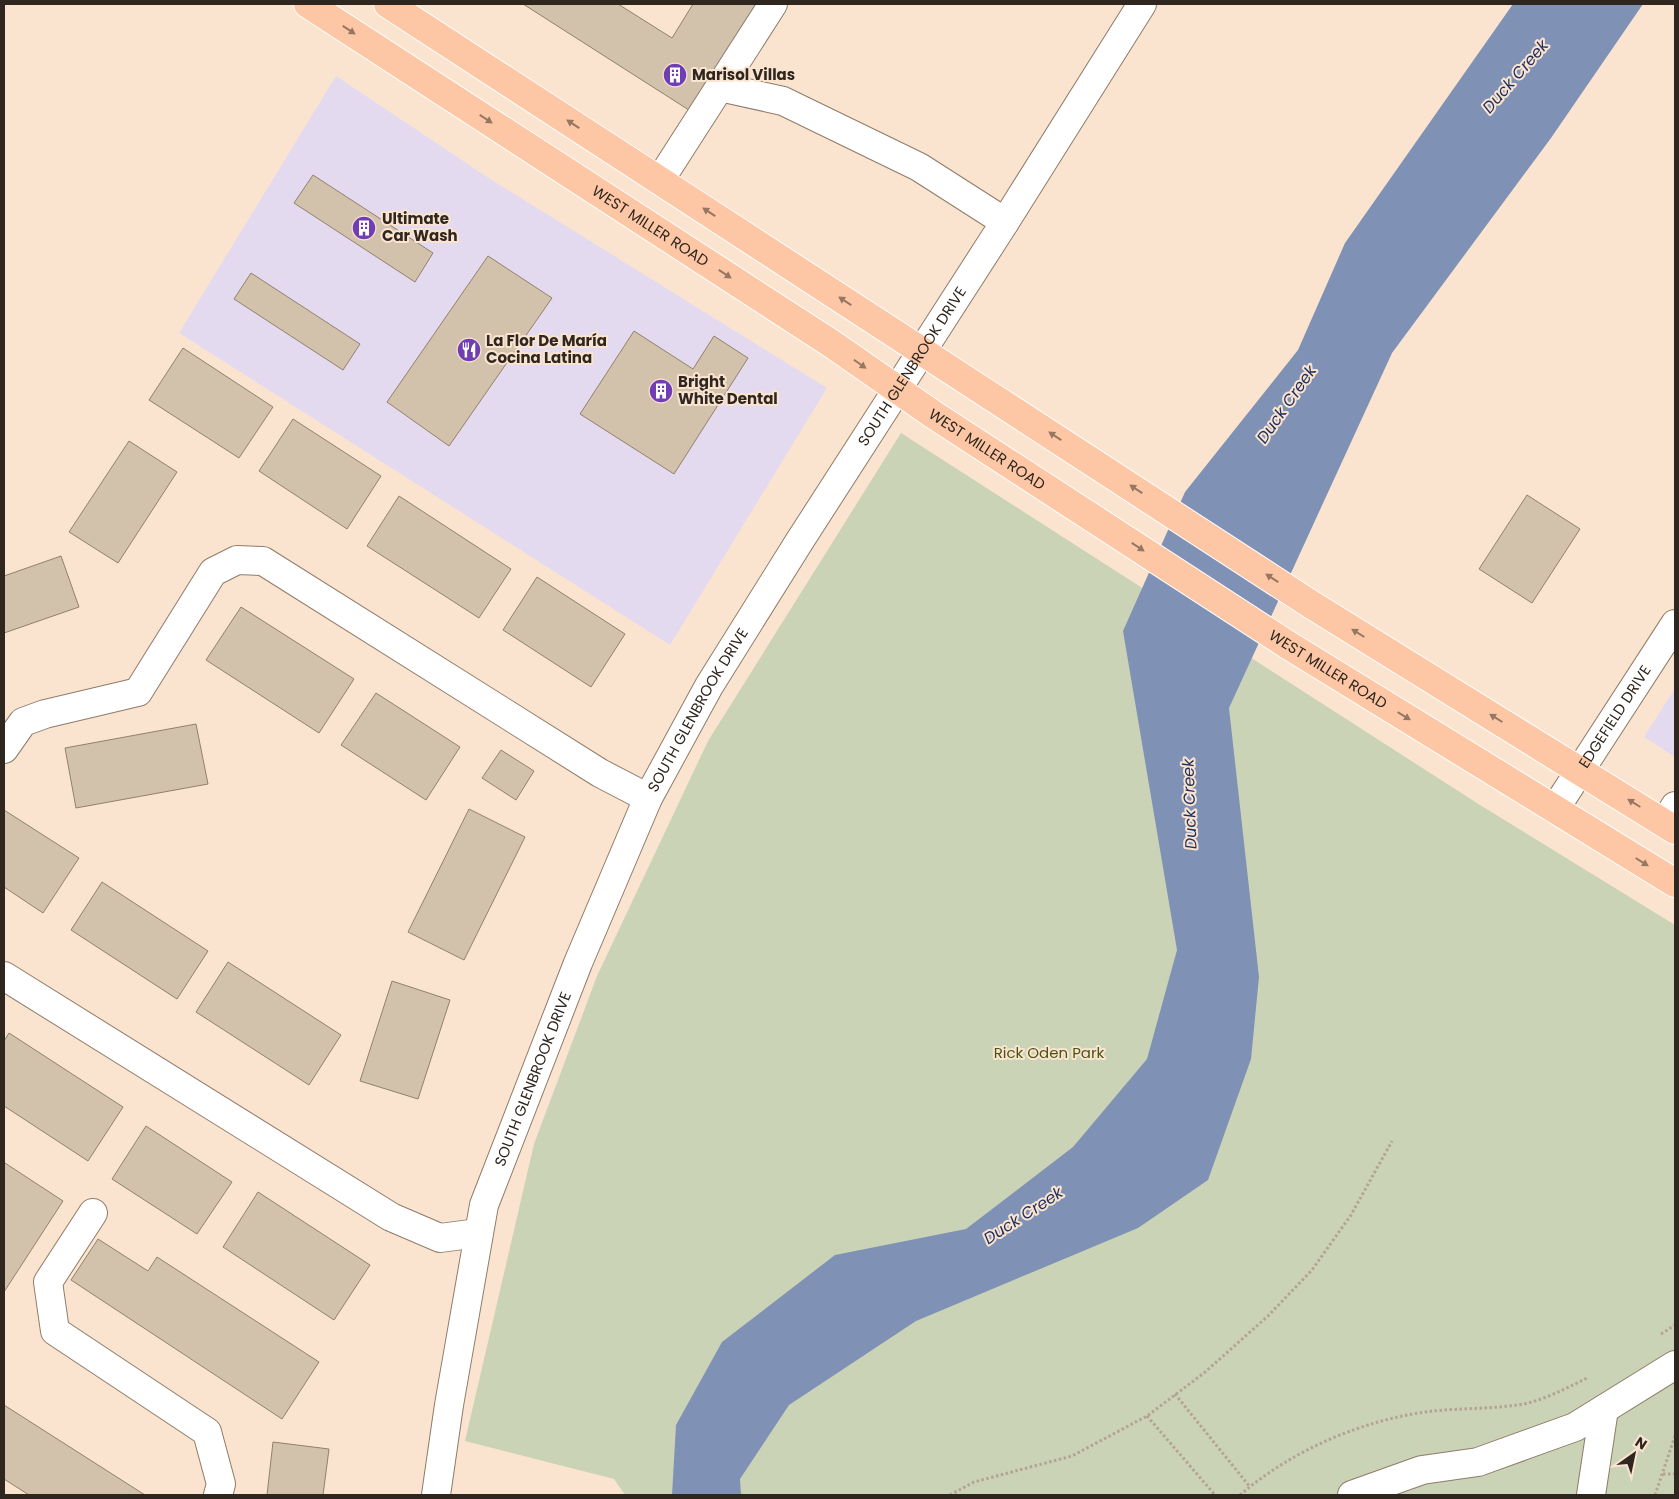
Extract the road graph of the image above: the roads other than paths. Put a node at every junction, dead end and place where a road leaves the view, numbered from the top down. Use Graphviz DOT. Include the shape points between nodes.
graph roads {
  1 [pos="308,4"];
  2 [pos="388,4"];
  3 [pos="772,4"];
  4 [pos="1142,4"];
  5 [pos="720,87"];
  6 [pos="660,180"];
  7 [pos="1005,222"];
  8 [pos="923,350"];
  9 [pos="898,390"];
  10 [pos="1675,624"];
  11 [pos="4,750"];
  12 [pos="1580,769"];
  13 [pos="648,798"];
  14 [pos="1556,809"];
  15 [pos="1672,820"];
  16 [pos="1675,883"];
  17 [pos="4,976"];
  18 [pos="93,1213"];
  19 [pos="478,1233"];
  20 [pos="1675,1365"];
  21 [pos="1604,1410"];
  22 [pos="218,1495"];
  23 [pos="436,1495"];
  24 [pos="1352,1495"];
  25 [pos="1592,1495"];
  1 -- 9 [label="main road, WEST MILLER ROAD, one-way"];
  6 -- 2 [label="main road, one-way"];
  3 -- 5 [label="street"];
  4 -- 7 [label="street, SOUTH GLENBROOK DRIVE"];
  5 -- 6 [label="street"];
  5 -- 7 [label="street" via="783,102 920,168"];
  8 -- 6 [label="main road, one-way"];
  7 -- 8 [label="street, SOUTH GLENBROOK DRIVE"];
  8 -- 9 [label="street, SOUTH GLENBROOK DRIVE"];
  12 -- 8 [label="main road, one-way" via="1312,605"];
  9 -- 13 [label="street, SOUTH GLENBROOK DRIVE" via="714,678"];
  9 -- 14 [label="main road, WEST MILLER ROAD, one-way" via="1288,646"];
  10 -- 12 [label="street, EDGEFIELD DRIVE"];
  11 -- 13 [label="street" via="23,722 138,692 213,572 237,560 263,561 600,773"];
  12 -- 14 [label="street, EDGEFIELD DRIVE"];
  15 -- 12 [label="main road, one-way"];
  13 -- 19 [label="street, SOUTH GLENBROOK DRIVE" via="574,972 484,1205"];
  14 -- 16 [label="main road, WEST MILLER ROAD, one-way"];
  17 -- 19 [label="street" via="392,1217 440,1238"];
  18 -- 22 [label="street" via="48,1282 55,1331 207,1432 221,1484"];
  19 -- 23 [label="street, SOUTH GLENBROOK DRIVE"];
  20 -- 21 [label="street"];
  21 -- 24 [label="street" via="1575,1428 1478,1462 1422,1470"];
  21 -- 25 [label="street"];
}
